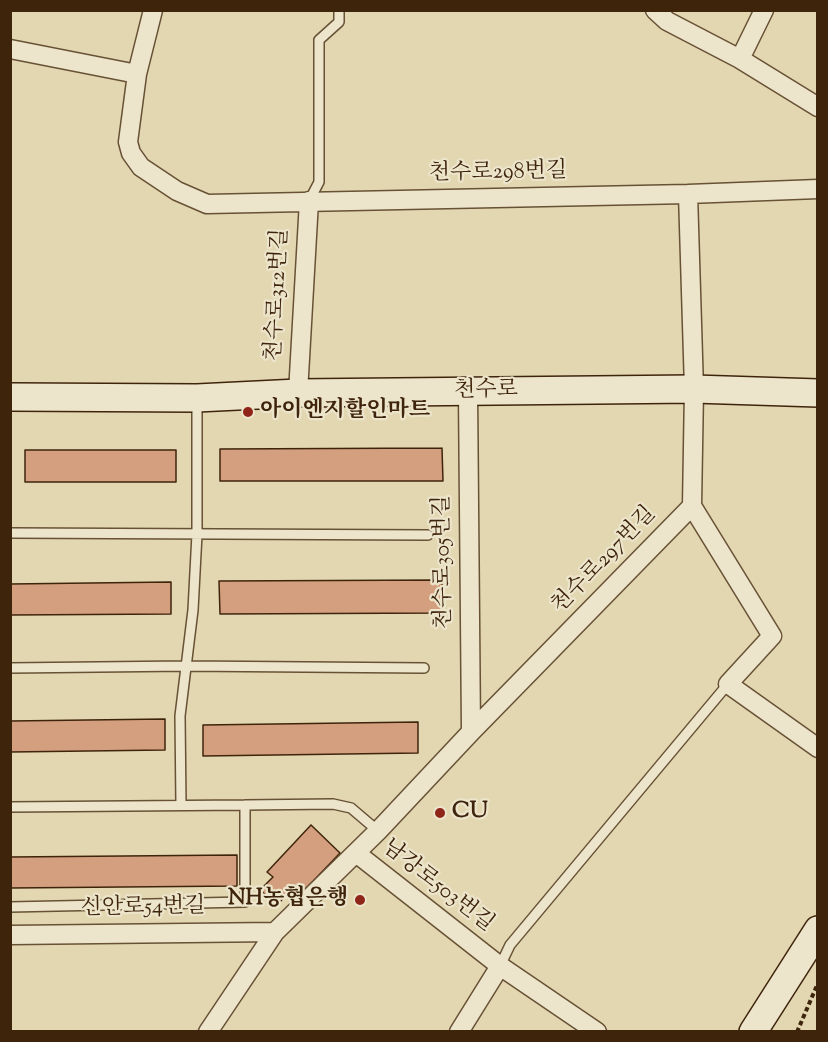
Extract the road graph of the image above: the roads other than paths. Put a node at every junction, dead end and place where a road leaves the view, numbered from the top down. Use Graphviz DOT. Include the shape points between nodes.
graph roads {
  1 [pos="153,10"];
  2 [pos="339,10"];
  3 [pos="655,10"];
  4 [pos="764,10"];
  5 [pos="10,49"];
  6 [pos="740,59"];
  7 [pos="137,74"];
  8 [pos="818,107"];
  9 [pos="818,189"];
  10 [pos="688,194"];
  11 [pos="309,201"];
  12 [pos="694,389"];
  13 [pos="468,392"];
  14 [pos="298,393"];
  15 [pos="818,393"];
  16 [pos="10,397"];
  17 [pos="197,398"];
  18 [pos="692,506"];
  19 [pos="10,534"];
  20 [pos="197,534"];
  21 [pos="428,535"];
  22 [pos="186,666"];
  23 [pos="10,668"];
  24 [pos="424,668"];
  25 [pos="728,684"];
  26 [pos="471,732"];
  27 [pos="818,748"];
  28 [pos="244,805"];
  29 [pos="181,806"];
  30 [pos="10,807"];
  31 [pos="378,831"];
  32 [pos="356,854"];
  33 [pos="10,907"];
  34 [pos="818,930"];
  35 [pos="275,932"];
  36 [pos="10,935"];
  37 [pos="500,966"];
  38 [pos="208,1032"];
  39 [pos="459,1032"];
  40 [pos="597,1032"];
  41 [pos="753,1032"];
  1 -- 7 [label="street, 천수로298번길"];
  2 -- 11 [label="lane" via="339,22 319,40 319,182"];
  3 -- 6 [label="street" via="667,21"];
  4 -- 6 [label="street"];
  5 -- 7 [label="street"];
  6 -- 8 [label="street"];
  7 -- 11 [label="street, 천수로298번길" via="128,142 141,167 177,191 207,204"];
  9 -- 10 [label="street, 천수로298번길"];
  10 -- 11 [label="street, 천수로298번길"];
  10 -- 12 [label="street"];
  11 -- 14 [label="street, 천수로312번길"];
  12 -- 13 [label="street, 천수로"];
  12 -- 15 [label="street, 천수로"];
  12 -- 18 [label="street, 천수로297번길"];
  13 -- 14 [label="street, 천수로"];
  13 -- 26 [label="street, 천수로305번길"];
  14 -- 17 [label="street, 천수로"];
  16 -- 17 [label="street, 천수로"];
  17 -- 20 [label="lane"];
  18 -- 25 [label="street" via="772,636"];
  18 -- 26 [label="street, 천수로297번길"];
  19 -- 20 [label="lane"];
  20 -- 21 [label="lane"];
  20 -- 22 [label="lane"];
  22 -- 23 [label="lane"];
  22 -- 24 [label="lane"];
  22 -- 29 [label="lane" via="180,717"];
  25 -- 27 [label="street"];
  25 -- 37 [label="lane" via="510,945"];
  26 -- 31 [label="street, 남강로503번길"];
  28 -- 29 [label="lane"];
  28 -- 31 [label="lane" via="333,804 351,808"];
  28 -- 33 [label="lane" via="245,902"];
  29 -- 30 [label="lane"];
  31 -- 32 [label="street, 남강로503번길"];
  32 -- 35 [label="street"];
  32 -- 37 [label="street, 남강로503번길"];
  34 -- 41 [label="street"];
  35 -- 36 [label="street, 신안로54번길"];
  35 -- 38 [label="street"];
  37 -- 39 [label="street"];
  37 -- 40 [label="street, 남강로503번길"];
}
